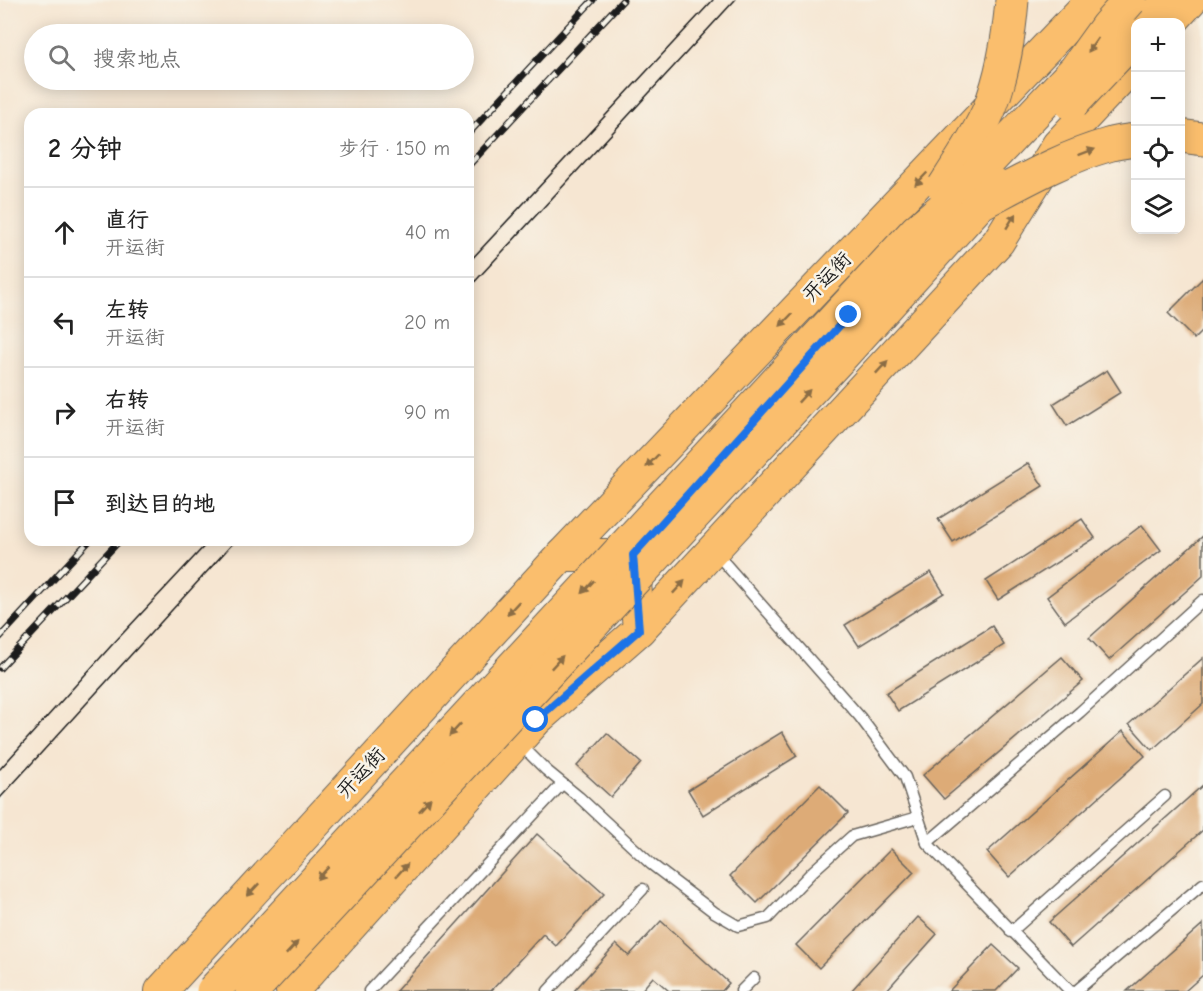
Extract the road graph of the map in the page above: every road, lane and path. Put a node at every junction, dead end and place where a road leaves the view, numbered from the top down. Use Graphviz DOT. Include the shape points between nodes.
graph roads {
  1 [pos="1012,0"];
  2 [pos="1092,0"];
  3 [pos="1130,0"];
  4 [pos="1170,0"];
  5 [pos="1191,0"];
  6 [pos="1153,18"];
  7 [pos="1175,18"];
  8 [pos="1131,41"];
  9 [pos="1131,67"];
  10 [pos="1185,137"];
  11 [pos="1203,139"];
  12 [pos="1131,141"];
  13 [pos="978,205"];
  14 [pos="946,215"];
  15 [pos="917,230"];
  16 [pos="713,550"];
  17 [pos="562,555"];
  18 [pos="633,555"];
  19 [pos="1203,600"];
  20 [pos="639,630"];
  21 [pos="518,741"];
  22 [pos="562,784"];
  23 [pos="1165,796"];
  24 [pos="918,817"];
  25 [pos="927,843"];
  26 [pos="1203,884"];
  27 [pos="643,889"];
  28 [pos="1011,932"];
  29 [pos="754,978"];
  30 [pos="161,991"];
  31 [pos="213,991"];
  32 [pos="252,991"];
  33 [pos="292,991"];
  34 [pos="369,991"];
  35 [pos="548,991"];
  36 [pos="741,991"];
  37 [pos="1070,991"];
  38 [pos="1076,991"];
  1 -- 15 [label="highway, bridge" via="1002,71 989,110"];
  2 -- 17 [label="main road, 开运街, one-way"];
  3 -- 15 [label="highway, one-way, bridge" via="1076,69 951,201"];
  4 -- 6 [label="highway"];
  5 -- 7 [label="main road"];
  8 -- 13 [label="highway, bridge"];
  16 -- 9 [label="main road, one-way" via="998,242 1058,145"];
  10 -- 11 [label="highway"];
  13 -- 12 [label="highway, one-way, bridge" via="1065,161"];
  32 -- 13 [label="highway, one-way, bridge"];
  14 -- 18 [label="main road" via="849,315"];
  15 -- 31 [label="highway, one-way, bridge"];
  20 -- 16 [label="main road, one-way"];
  16 -- 24 [label="lane" via="860,717 905,777"];
  17 -- 18 [label="main road"];
  17 -- 30 [label="main road, 开运街, one-way"];
  18 -- 20 [label="main road"];
  19 -- 25 [label="lane"];
  20 -- 21 [label="main road" via="536,720"];
  21 -- 22 [label="lane"];
  33 -- 21 [label="main road, one-way"];
  22 -- 24 [label="lane" via="651,864 738,926 768,918 852,836"];
  22 -- 34 [label="lane"];
  23 -- 28 [label="lane"];
  24 -- 25 [label="lane"];
  25 -- 28 [label="lane"];
  26 -- 38 [label="lane"];
  27 -- 35 [label="lane"];
  28 -- 37 [label="lane"];
  29 -- 36 [label="lane"];
}
